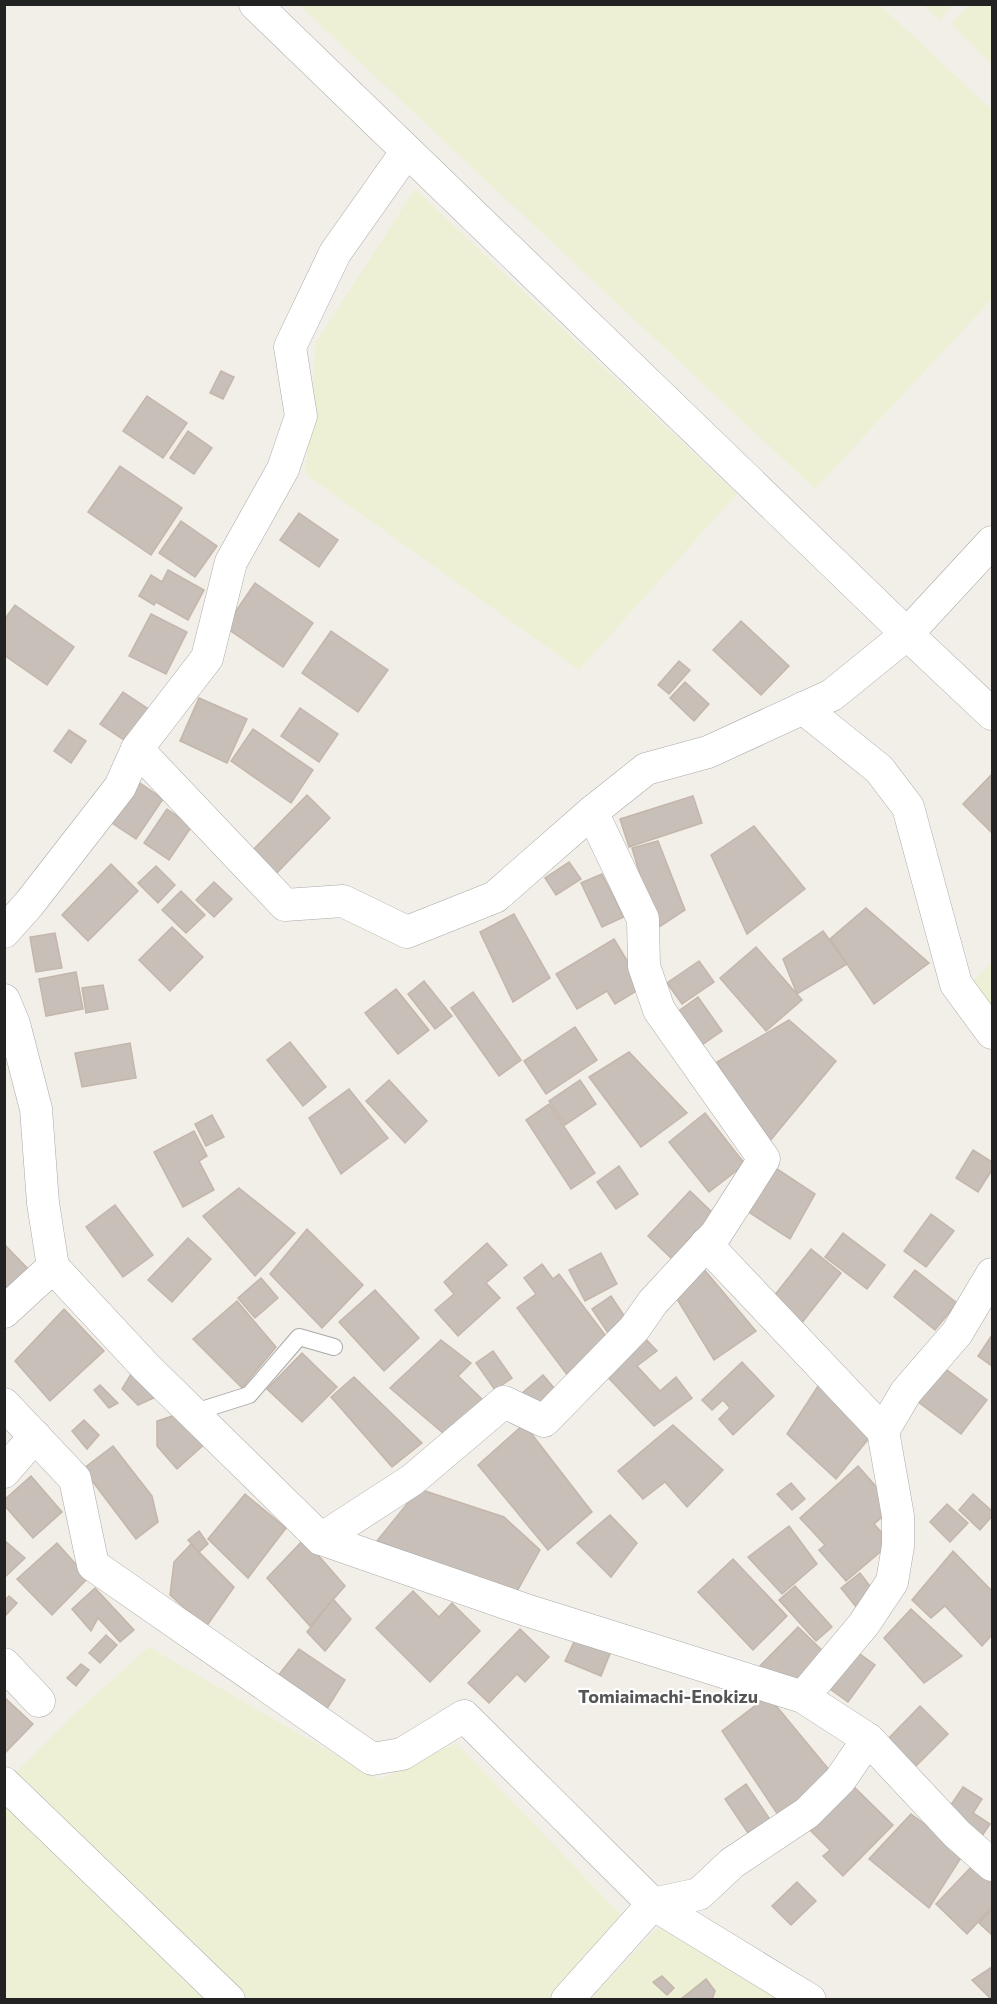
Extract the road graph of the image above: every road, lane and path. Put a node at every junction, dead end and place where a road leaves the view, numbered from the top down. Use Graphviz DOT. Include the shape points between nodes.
graph roads {
  1 [pos="255,4"];
  2 [pos="407,151"];
  3 [pos="993,543"];
  4 [pos="907,634"];
  5 [pos="803,708"];
  6 [pos="993,714"];
  7 [pos="137,749"];
  8 [pos="592,812"];
  9 [pos="4,932"];
  10 [pos="4,1000"];
  11 [pos="993,1033"];
  12 [pos="706,1245"];
  13 [pos="53,1267"];
  14 [pos="993,1274"];
  15 [pos="4,1312"];
  16 [pos="334,1347"];
  17 [pos="4,1404"];
  18 [pos="192,1413"];
  19 [pos="884,1431"];
  20 [pos="35,1436"];
  21 [pos="4,1472"];
  22 [pos="321,1539"];
  23 [pos="4,1664"];
  24 [pos="803,1697"];
  25 [pos="39,1701"];
  26 [pos="868,1739"];
  27 [pos="4,1783"];
  28 [pos="993,1865"];
  29 [pos="652,1904"];
  30 [pos="229,2000"];
  31 [pos="567,2000"];
  32 [pos="810,2000"];
  1 -- 2 [label="street"];
  2 -- 4 [label="street"];
  2 -- 7 [label="street" via="335,253 290,347 301,416 284,469 231,562 207,658"];
  3 -- 4 [label="street"];
  4 -- 5 [label="street" via="832,695"];
  4 -- 6 [label="street"];
  5 -- 8 [label="street" via="708,752 646,769"];
  5 -- 11 [label="street" via="879,769 908,807 956,984"];
  7 -- 8 [label="street" via="285,904 343,901 407,932 495,897"];
  7 -- 9 [label="street" via="120,787"];
  8 -- 12 [label="street" via="643,919 644,966 659,1010 764,1159"];
  10 -- 13 [label="street" via="14,1023 36,1109 43,1203"];
  12 -- 19 [label="street"];
  12 -- 22 [label="street" via="653,1302 634,1329 544,1421 504,1402 412,1480"];
  13 -- 15 [label="street"];
  13 -- 18 [label="street"];
  14 -- 19 [label="street" via="957,1333 906,1392"];
  16 -- 18 [label="lane" via="299,1337 249,1395"];
  17 -- 20 [label="street"];
  18 -- 22 [label="street"];
  19 -- 24 [label="street" via="898,1516 892,1582 864,1624"];
  20 -- 21 [label="street"];
  20 -- 29 [label="street" via="75,1479 93,1565 372,1759 402,1754 464,1716"];
  22 -- 24 [label="street" via="526,1610"];
  23 -- 25 [label="street"];
  24 -- 26 [label="street"];
  26 -- 28 [label="street" via="957,1834"];
  26 -- 29 [label="street" via="840,1780 807,1814 732,1863 699,1894"];
  27 -- 30 [label="street"];
  29 -- 31 [label="street"];
  29 -- 32 [label="street"];
}
